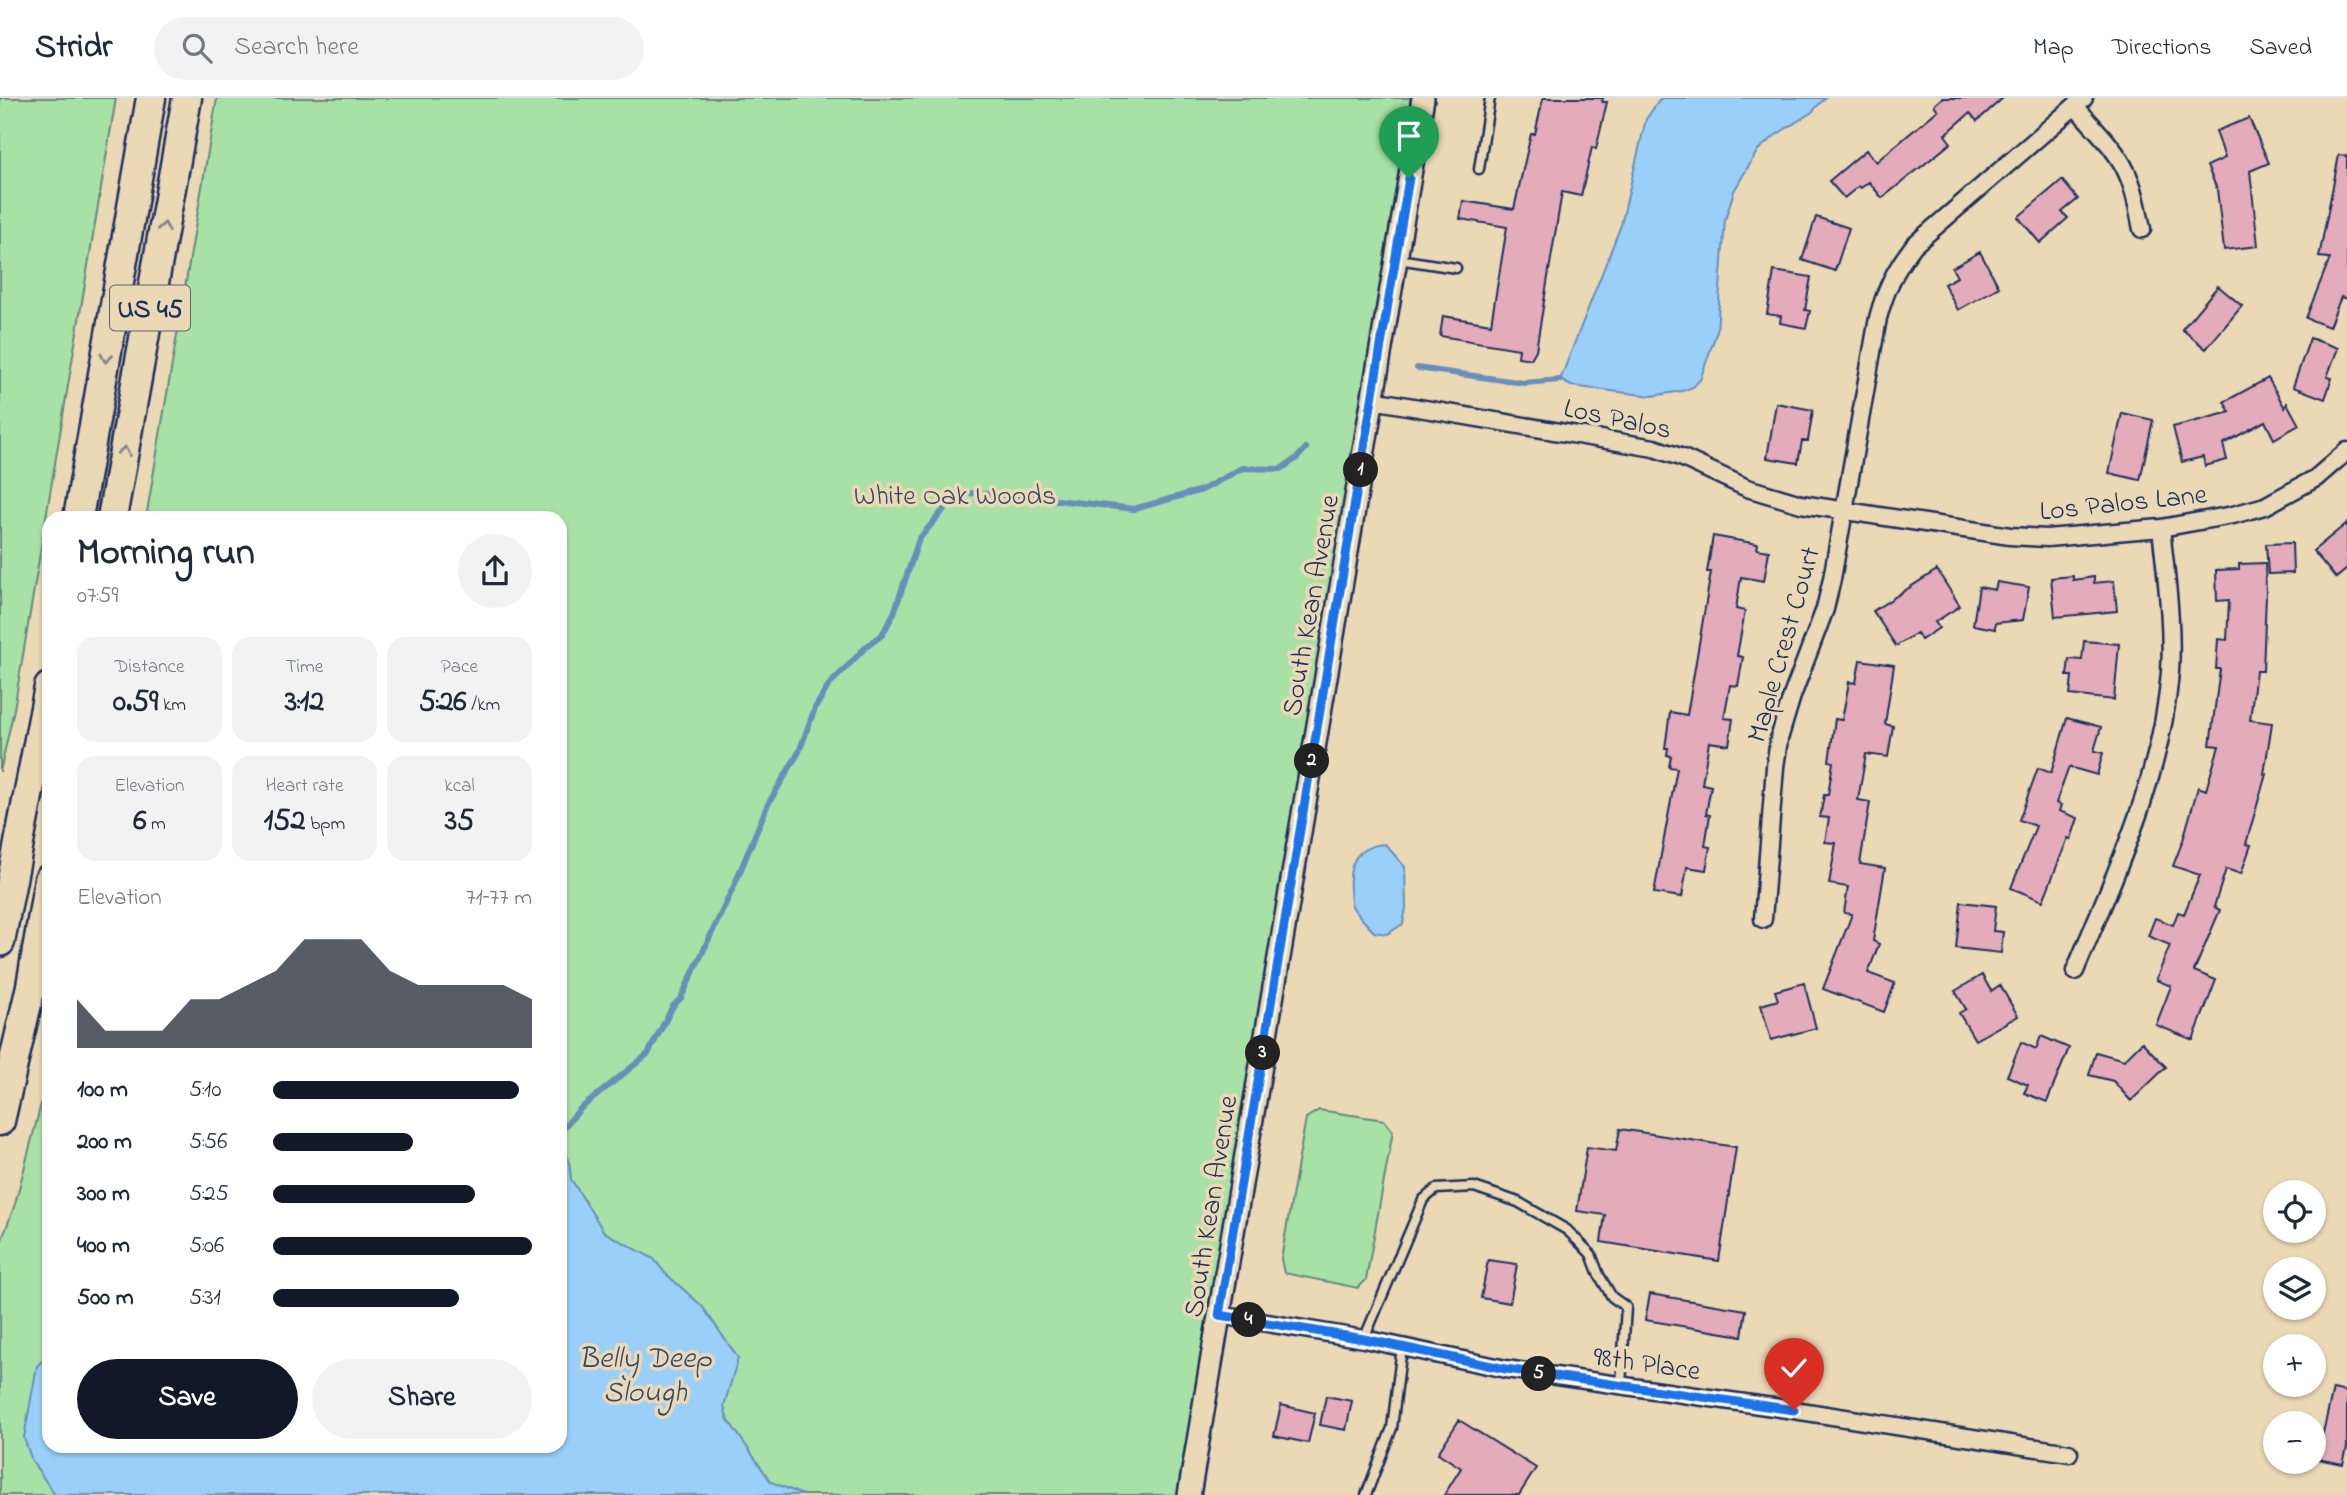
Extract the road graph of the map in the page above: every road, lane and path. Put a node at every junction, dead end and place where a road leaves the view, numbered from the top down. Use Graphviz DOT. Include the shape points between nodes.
graph roads {
  1 [pos="151,98"];
  2 [pos="187,98"];
  3 [pos="1423,98"];
  4 [pos="1490,98"];
  5 [pos="2080,102"];
  6 [pos="1479,169"];
  7 [pos="2142,229"];
  8 [pos="1396,258"];
  9 [pos="1456,268"];
  10 [pos="1372,400"];
  11 [pos="2347,452"];
  12 [pos="1846,510"];
  13 [pos="79,511"];
  14 [pos="113,511"];
  15 [pos="2161,528"];
  16 [pos="42,724"];
  17 [pos="1763,919"];
  18 [pos="42,920"];
  19 [pos="0,943"];
  20 [pos="2075,971"];
  21 [pos="0,1121"];
  22 [pos="1219,1315"];
  23 [pos="1364,1339"];
  24 [pos="1402,1347"];
  25 [pos="1621,1385"];
  26 [pos="2068,1453"];
  27 [pos="1189,1495"];
  28 [pos="1366,1495"];
  1 -- 13 [label="highway, US 45, one-way"];
  14 -- 2 [label="highway, US 45, one-way"];
  3 -- 8 [label="street, South Kean Avenue"];
  4 -- 6 [label="lane"];
  5 -- 7 [label="street" via="2126,171"];
  5 -- 12 [label="street, Maple Crest Court" via="1914,245 1895,271 1878,318"];
  8 -- 9 [label="lane"];
  8 -- 10 [label="street, South Kean Avenue"];
  10 -- 12 [label="street, Los Palos" via="1654,448 1777,499"];
  10 -- 22 [label="street, South Kean Avenue"];
  11 -- 15 [label="street, Los Palos Lane" via="2316,478 2265,506"];
  12 -- 15 [label="street, Los Palos Lane" via="2010,536 2085,536"];
  12 -- 17 [label="street, Maple Crest Court" via="1825,609 1779,739"];
  15 -- 20 [label="street" via="2171,635 2165,714 2144,802"];
  16 -- 19 [label="highway"];
  18 -- 21 [label="highway"];
  22 -- 23 [label="street, 98th Place"];
  22 -- 27 [label="street, South Kean Avenue"];
  23 -- 24 [label="street, 98th Place"];
  23 -- 25 [label="lane" via="1423,1200 1436,1189 1474,1187 1518,1202 1567,1230 1591,1254 1612,1297 1626,1307"];
  24 -- 25 [label="street, 98th Place" via="1506,1369"];
  24 -- 28 [label="lane" via="1392,1428"];
  25 -- 26 [label="street, 98th Place"];
}
